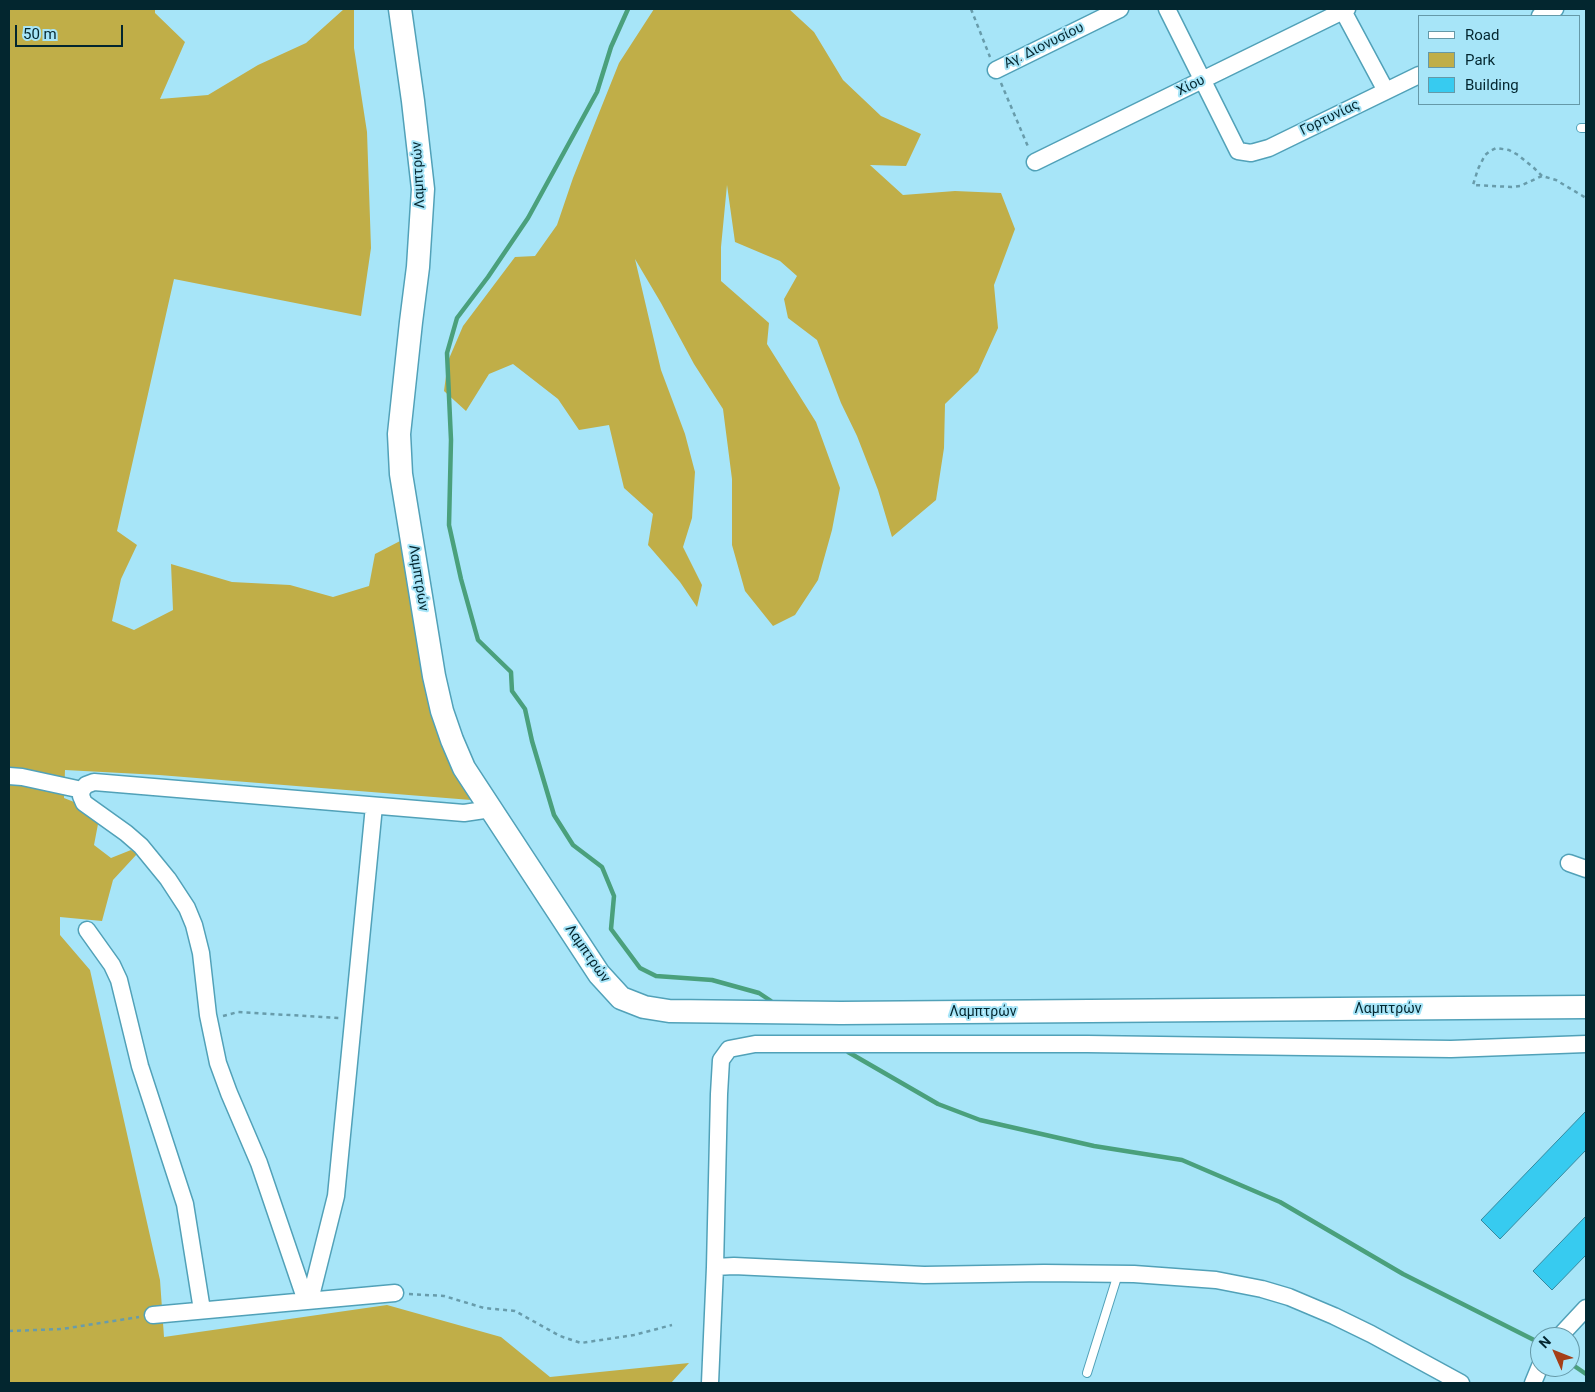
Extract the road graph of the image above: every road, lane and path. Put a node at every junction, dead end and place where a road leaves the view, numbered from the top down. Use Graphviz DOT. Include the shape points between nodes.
graph roads {
  1 [pos="400,9"];
  2 [pos="971,9"];
  3 [pos="1120,9"];
  4 [pos="1167,9"];
  5 [pos="1344,9"];
  6 [pos="1555,9"];
  7 [pos="1542,15"];
  8 [pos="996,70"];
  9 [pos="1418,75"];
  10 [pos="1203,80"];
  11 [pos="1386,91"];
  12 [pos="1035,162"];
  13 [pos="1542,176"];
  14 [pos="1586,198"];
  15 [pos="9,776"];
  16 [pos="82,790"];
  17 [pos="374,806"];
  18 [pos="491,809"];
  19 [pos="1569,863"];
  20 [pos="1586,869"];
  21 [pos="87,930"];
  22 [pos="1586,1007"];
  23 [pos="321,1017"];
  24 [pos="208,1019"];
  25 [pos="1586,1044"];
  26 [pos="715,1267"];
  27 [pos="1118,1274"];
  28 [pos="395,1293"];
  29 [pos="308,1300"];
  30 [pos="1586,1308"];
  31 [pos="202,1310"];
  32 [pos="153,1315"];
  33 [pos="672,1325"];
  34 [pos="1568,1327"];
  35 [pos="9,1331"];
  36 [pos="1087,1372"];
  37 [pos="710,1383"];
  38 [pos="1461,1383"];
  1 -- 18 [label="street, Λαμπτρών" via="423,189 418,267 399,434 401,474 442,711 464,768"];
  2 -- 8 [label="path"];
  3 -- 8 [label="street, Αγ. Διονυσίου"];
  4 -- 10 [label="street"];
  5 -- 10 [label="street, Χίου"];
  5 -- 11 [label="street"];
  6 -- 7 [label="street"];
  8 -- 12 [label="path"];
  9 -- 11 [label="street, Γορτυνίας"];
  10 -- 11 [label="street, Γορτυνίας" via="1238,151 1251,153 1269,148"];
  10 -- 12 [label="street, Χίου"];
  13 -- 13 [label="path" via="1517,187 1473,185 1485,155 1496,148 1510,150"];
  13 -- 14 [label="path" via="1556,180"];
  15 -- 16 [label="street"];
  16 -- 17 [label="street" via="94,782"];
  16 -- 24 [label="street" via="83,802 137,842 183,900 201,953"];
  17 -- 18 [label="street" via="464,813"];
  17 -- 29 [label="street" via="336,1196"];
  18 -- 22 [label="street, Λαμπτρών" via="598,974 621,998 644,1007 669,1011 841,1013"];
  19 -- 20 [label="street"];
  21 -- 31 [label="street" via="120,980 140,1066 185,1204"];
  23 -- 24 [label="path" via="238,1012"];
  24 -- 29 [label="street" via="223,1079 259,1163"];
  25 -- 26 [label="street" via="1451,1049 755,1044 729,1050 721,1060 720,1068"];
  26 -- 27 [label="street" via="924,1275"];
  26 -- 37 [label="street"];
  27 -- 36 [label="lane"];
  27 -- 38 [label="street" via="1216,1280 1289,1297 1342,1320"];
  28 -- 29 [label="street"];
  28 -- 33 [label="path" via="444,1296 484,1308 515,1311 560,1336 581,1343"];
  29 -- 31 [label="street"];
  30 -- 34 [label="street"];
  31 -- 32 [label="street"];
  32 -- 35 [label="path" via="62,1329"];
}
